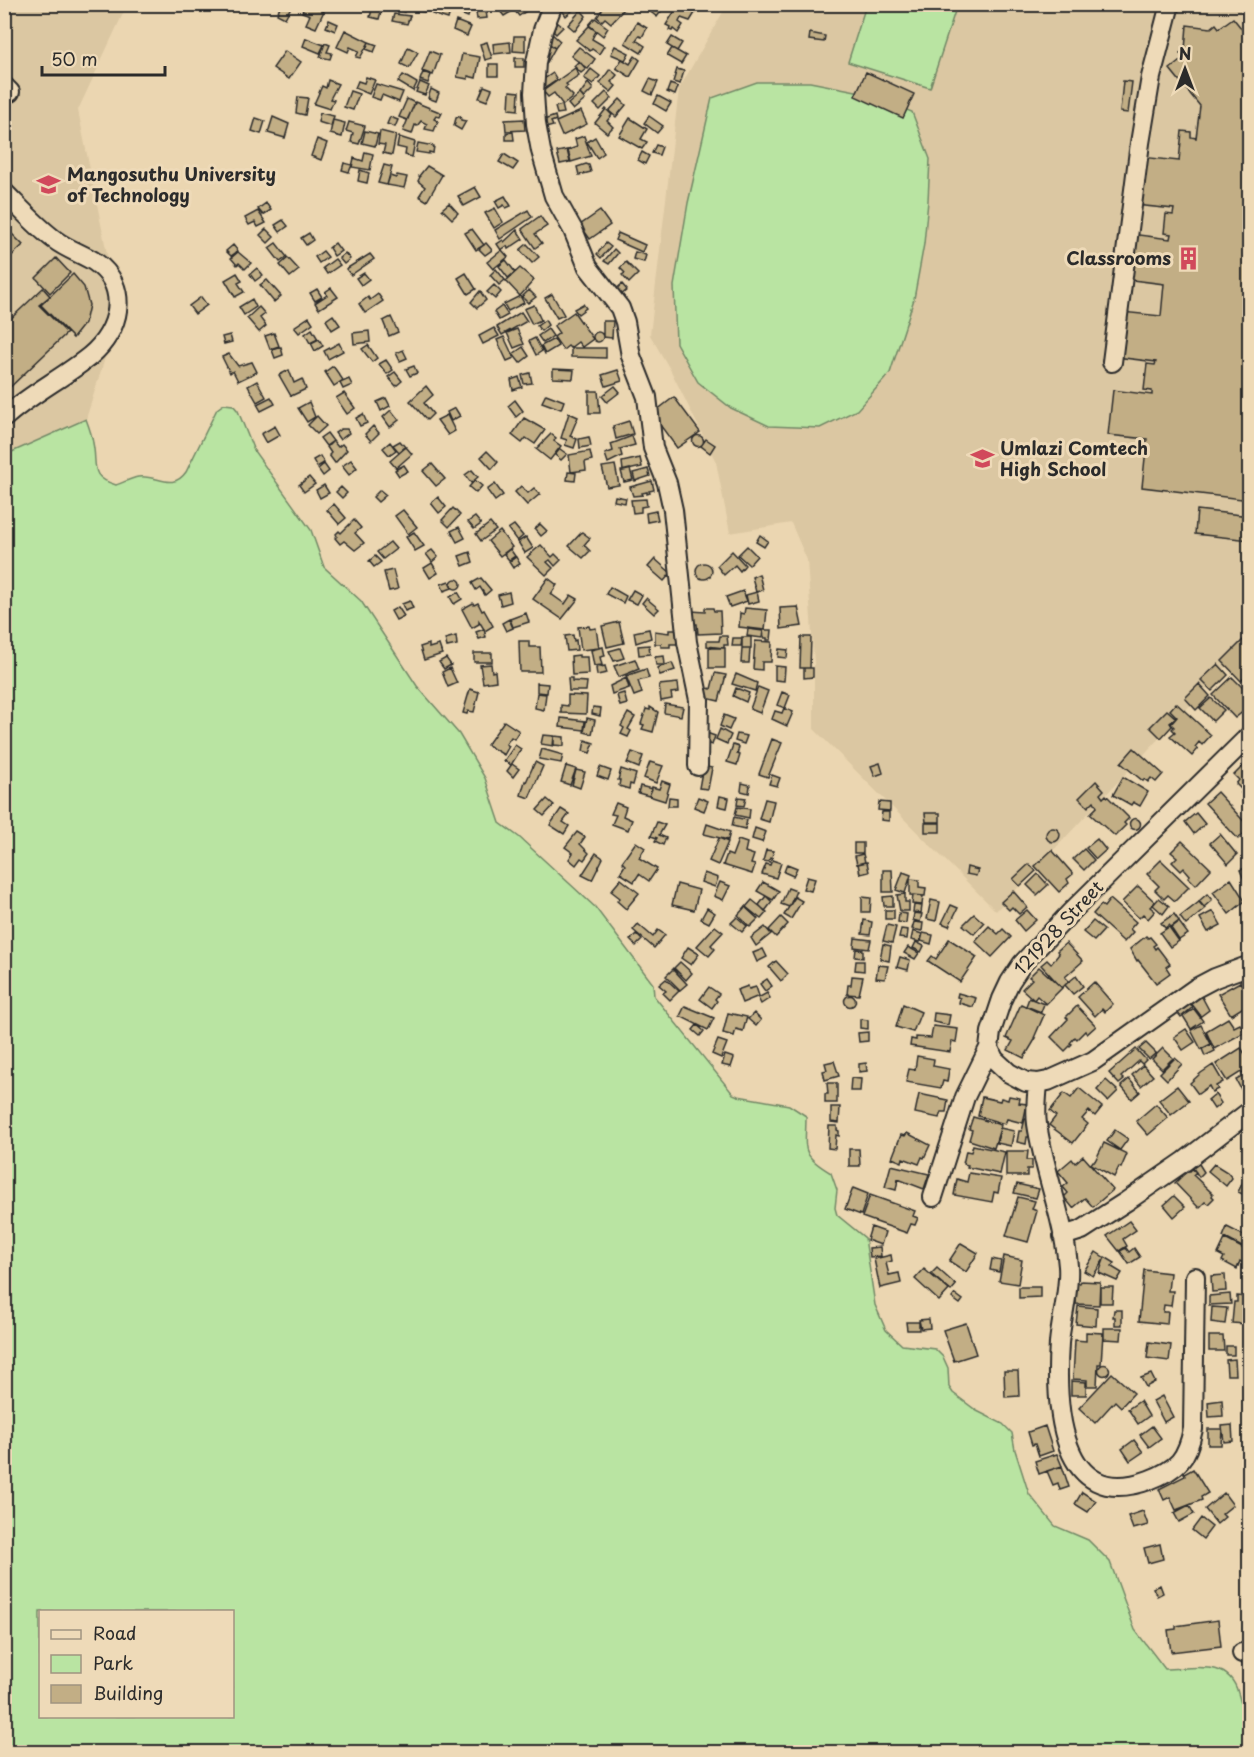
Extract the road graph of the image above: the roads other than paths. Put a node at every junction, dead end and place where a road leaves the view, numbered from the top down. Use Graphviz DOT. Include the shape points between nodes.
graph roads {
  1 [pos="553,4"];
  2 [pos="1170,4"];
  3 [pos="4,192"];
  4 [pos="1112,362"];
  5 [pos="4,418"];
  6 [pos="1250,735"];
  7 [pos="698,766"];
  8 [pos="1250,965"];
  9 [pos="988,1048"];
  10 [pos="1038,1083"];
  11 [pos="1250,1112"];
  12 [pos="933,1197"];
  13 [pos="1063,1236"];
  14 [pos="1196,1277"];
  1 -- 7 [label="street" via="536,62 534,93 541,151 554,195 588,267 620,308 631,356 647,397 653,448 674,510 687,642 699,700"];
  2 -- 4 [label="street" via="1140,143"];
  3 -- 5 [label="street" via="57,242 108,273 118,303 108,338 91,355"];
  6 -- 9 [label="street, 121928 Street" via="1022,964 1002,999"];
  8 -- 10 [label="street" via="1196,988 1093,1060"];
  9 -- 10 [label="street" via="1010,1073 1026,1082"];
  9 -- 12 [label="street, 121928 Street" via="965,1097"];
  10 -- 13 [label="street" via="1037,1124"];
  11 -- 13 [label="street" via="1127,1201 1082,1230"];
  13 -- 14 [label="street" via="1068,1269 1059,1343 1060,1413 1076,1462 1097,1483 1115,1487 1157,1477 1178,1465 1189,1449 1193,1429"];
}
